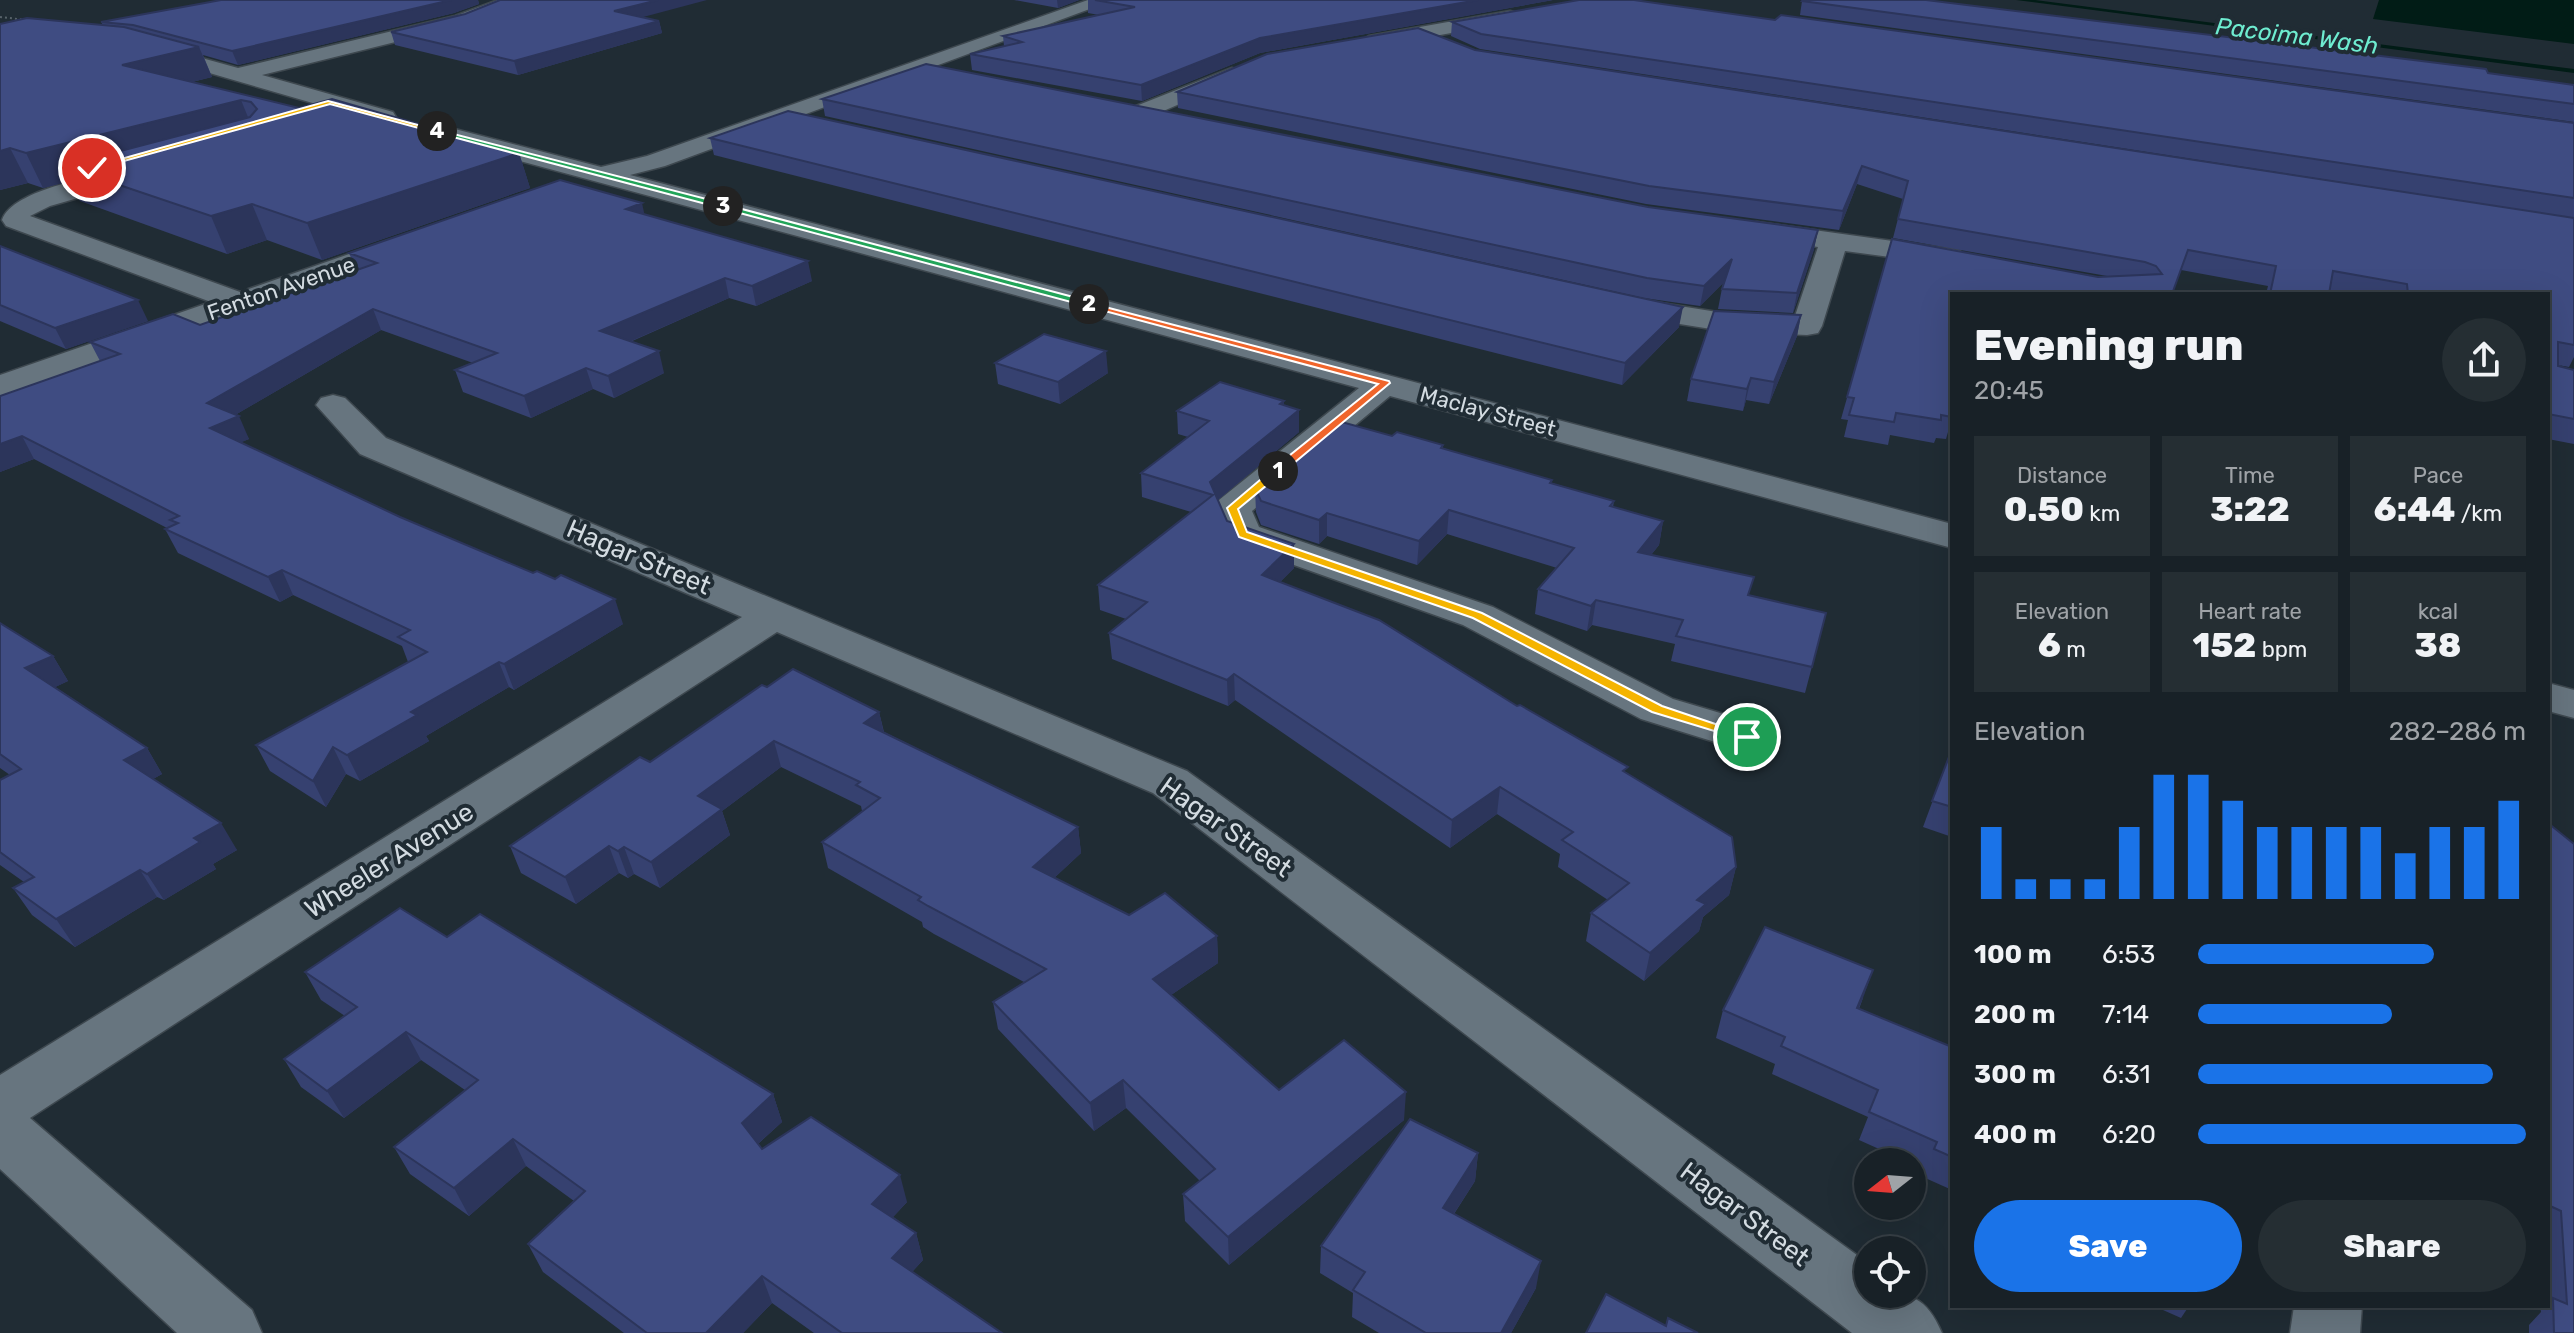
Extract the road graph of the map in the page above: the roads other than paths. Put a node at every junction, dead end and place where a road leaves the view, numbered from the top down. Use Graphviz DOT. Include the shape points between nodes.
graph roads {
  1 [pos="515,0"];
  2 [pos="1105,0"];
  3 [pos="1528,14"];
  4 [pos="1419,33"];
  5 [pos="124,45"];
  6 [pos="1347,46"];
  7 [pos="1461,51"];
  8 [pos="1246,68"];
  9 [pos="918,69"];
  10 [pos="241,74"];
  11 [pos="963,77"];
  12 [pos="330,102"];
  13 [pos="1114,105"];
  14 [pos="1144,111"];
  15 [pos="285,114"];
  16 [pos="782,116"];
  17 [pos="1190,121"];
  18 [pos="828,127"];
  19 [pos="138,155"];
  20 [pos="163,167"];
  21 [pos="600,175"];
  22 [pos="555,191"];
  23 [pos="9,204"];
  24 [pos="1725,226"];
  25 [pos="435,233"];
  26 [pos="1834,240"];
  27 [pos="1969,261"];
  28 [pos="1597,300"];
  29 [pos="240,302"];
  30 [pos="1386,383"];
  31 [pos="0,386"];
  32 [pos="333,405"];
  33 [pos="1950,535"];
  34 [pos="777,614"];
  35 [pos="2550,698"];
  36 [pos="2574,704"];
  37 [pos="1747,737"];
  38 [pos="0,1106"];
  39 [pos="0,1130"];
  40 [pos="2328,1308"];
  41 [pos="227,1333"];
  42 [pos="1907,1333"];
  43 [pos="2325,1333"];
  1 -- 10 [label="street" via="461,20"];
  2 -- 9 [label="street"];
  3 -- 4 [label="street"];
  4 -- 6 [label="street"];
  4 -- 7 [label="street"];
  5 -- 10 [label="street, Maclay Street"];
  8 -- 14 [label="street"];
  9 -- 11 [label="street"];
  9 -- 16 [label="street"];
  10 -- 12 [label="street, Maclay Street"];
  12 -- 15 [label="street"];
  12 -- 21 [label="street, Maclay Street"];
  13 -- 14 [label="street"];
  14 -- 17 [label="street"];
  16 -- 18 [label="street"];
  16 -- 21 [label="street"];
  19 -- 23 [label="street"];
  20 -- 23 [label="street"];
  21 -- 22 [label="street"];
  21 -- 30 [label="street, Maclay Street"];
  23 -- 29 [label="street" via="15,220"];
  24 -- 26 [label="street"];
  25 -- 29 [label="street, Fenton Avenue"];
  26 -- 27 [label="street"];
  26 -- 28 [label="street" via="1807,326 1730,323"];
  29 -- 31 [label="street, Fenton Avenue"];
  30 -- 33 [label="street, Maclay Street"];
  30 -- 37 [label="street" via="1232,508 1243,534 1478,616 1657,709"];
  32 -- 34 [label="street, Hagar Street" via="373,446"];
  34 -- 38 [label="street, Wheeler Avenue"];
  34 -- 42 [label="street, Hagar Street" via="1170,782"];
  35 -- 36 [label="street"];
  39 -- 41 [label="street"];
  40 -- 43 [label="street"];
}
